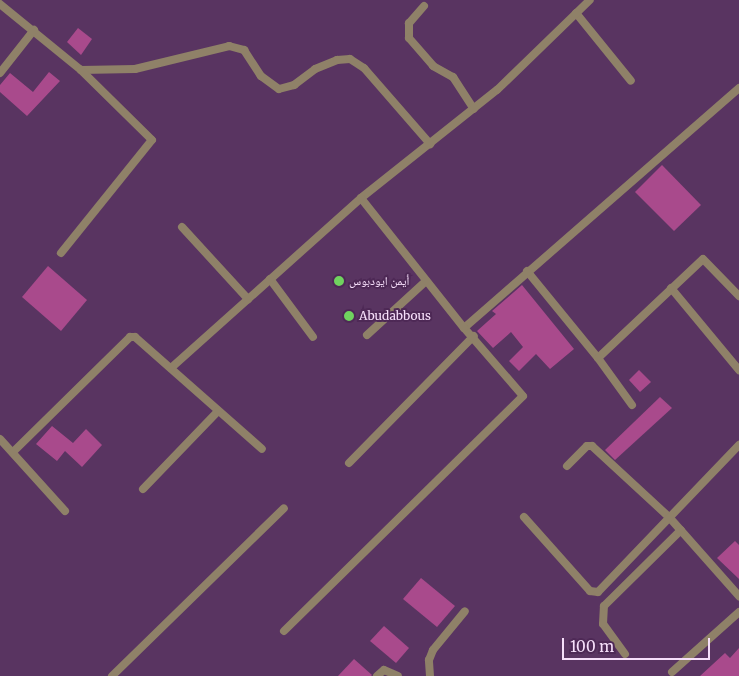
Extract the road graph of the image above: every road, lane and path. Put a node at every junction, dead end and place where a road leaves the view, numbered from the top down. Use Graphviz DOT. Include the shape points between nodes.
graph roads {
  1 [pos="590,0"];
  2 [pos="0,4"];
  3 [pos="424,6"];
  4 [pos="576,13"];
  5 [pos="34,30"];
  6 [pos="81,70"];
  7 [pos="0,73"];
  8 [pos="631,81"];
  9 [pos="739,88"];
  10 [pos="474,109"];
  11 [pos="430,144"];
  12 [pos="361,198"];
  13 [pos="182,227"];
  14 [pos="61,252"];
  15 [pos="528,271"];
  16 [pos="270,279"];
  17 [pos="426,281"];
  18 [pos="671,288"];
  19 [pos="739,296"];
  20 [pos="248,298"];
  21 [pos="464,328"];
  22 [pos="367,335"];
  23 [pos="474,336"];
  24 [pos="313,337"];
  25 [pos="598,358"];
  26 [pos="171,368"];
  27 [pos="739,370"];
  28 [pos="632,405"];
  29 [pos="218,411"];
  30 [pos="0,439"];
  31 [pos="739,445"];
  32 [pos="262,449"];
  33 [pos="12,452"];
  34 [pos="349,463"];
  35 [pos="567,466"];
  36 [pos="144,489"];
  37 [pos="284,508"];
  38 [pos="65,511"];
  39 [pos="524,517"];
  40 [pos="669,517"];
  41 [pos="681,530"];
  42 [pos="739,596"];
  43 [pos="465,611"];
  44 [pos="739,612"];
  45 [pos="284,631"];
  46 [pos="625,654"];
  47 [pos="672,672"];
  48 [pos="112,676"];
  49 [pos="376,676"];
  50 [pos="398,676"];
  51 [pos="430,676"];
  1 -- 4 [label="street"];
  2 -- 5 [label="street"];
  3 -- 10 [label="street" via="410,23 410,38 433,66 453,77"];
  4 -- 8 [label="street"];
  4 -- 10 [label="street"];
  5 -- 6 [label="street"];
  5 -- 7 [label="street"];
  6 -- 11 [label="street" via="135,69 229,46 244,50 260,76 279,89 294,85 323,66 350,59 364,68"];
  6 -- 14 [label="street" via="152,140"];
  9 -- 15 [label="street"];
  10 -- 11 [label="street"];
  11 -- 12 [label="street"];
  12 -- 16 [label="street"];
  12 -- 17 [label="street"];
  13 -- 20 [label="street"];
  15 -- 21 [label="street"];
  15 -- 25 [label="street"];
  16 -- 20 [label="street"];
  16 -- 24 [label="street"];
  17 -- 21 [label="street"];
  17 -- 22 [label="street"];
  18 -- 19 [label="street" via="703,259"];
  18 -- 25 [label="street"];
  18 -- 27 [label="street"];
  20 -- 26 [label="street"];
  21 -- 23 [label="street"];
  23 -- 34 [label="street"];
  23 -- 45 [label="street" via="522,392 522,400"];
  25 -- 28 [label="street"];
  26 -- 29 [label="street"];
  26 -- 33 [label="street" via="135,337 130,337"];
  29 -- 32 [label="street"];
  29 -- 36 [label="street"];
  30 -- 33 [label="street"];
  31 -- 40 [label="street"];
  33 -- 38 [label="street"];
  35 -- 40 [label="street" via="587,446 592,446"];
  37 -- 48 [label="street"];
  39 -- 40 [label="street" via="590,591 598,592"];
  40 -- 41 [label="street"];
  41 -- 42 [label="street"];
  41 -- 46 [label="street" via="604,606 603,624"];
  43 -- 51 [label="street" via="433,650 429,660"];
  44 -- 47 [label="street"];
  49 -- 50 [label="street" via="384,670"];
}
